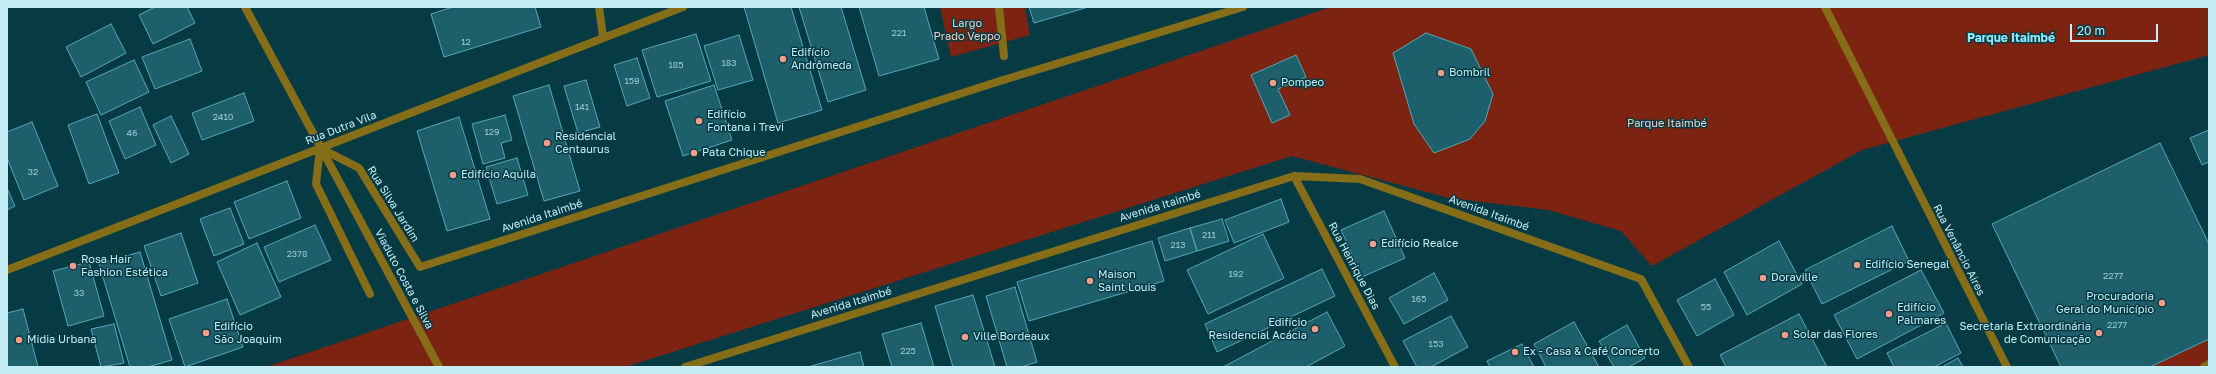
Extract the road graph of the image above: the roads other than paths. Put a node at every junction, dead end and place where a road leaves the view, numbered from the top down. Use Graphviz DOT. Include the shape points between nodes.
graph roads {
  1 [pos="246,7"];
  2 [pos="599,7"];
  3 [pos="682,7"];
  4 [pos="999,7"];
  5 [pos="1243,7"];
  6 [pos="1825,7"];
  7 [pos="603,38"];
  8 [pos="1004,56"];
  9 [pos="320,148"];
  10 [pos="1294,176"];
  11 [pos="420,267"];
  12 [pos="7,270"];
  13 [pos="370,294"];
  14 [pos="2209,364"];
  15 [pos="438,367"];
  16 [pos="684,367"];
  17 [pos="1394,367"];
  18 [pos="1689,367"];
  19 [pos="2007,367"];
  20 [pos="2204,367"];
  1 -- 9 [label="street"];
  2 -- 7 [label="street"];
  3 -- 7 [label="street, Rua Dutra Vila"];
  4 -- 8 [label="street"];
  5 -- 11 [label="street, Avenida Itaimbé" via="1000,81"];
  6 -- 19 [label="street, Rua Venâncio Aires"];
  7 -- 9 [label="street, Rua Dutra Vila"];
  9 -- 11 [label="street, Rua Silva Jardim" via="359,168"];
  9 -- 12 [label="street, Rua Dutra Vila"];
  9 -- 13 [label="street" via="316,184"];
  9 -- 15 [label="street, Viaduto Costa e Silva"];
  10 -- 16 [label="street, Avenida Itaimbé"];
  10 -- 17 [label="street, Rua Henrique Dias"];
  10 -- 18 [label="street, Avenida Itaimbé" via="1360,178 1641,279"];
  14 -- 20 [label="street"];
}
